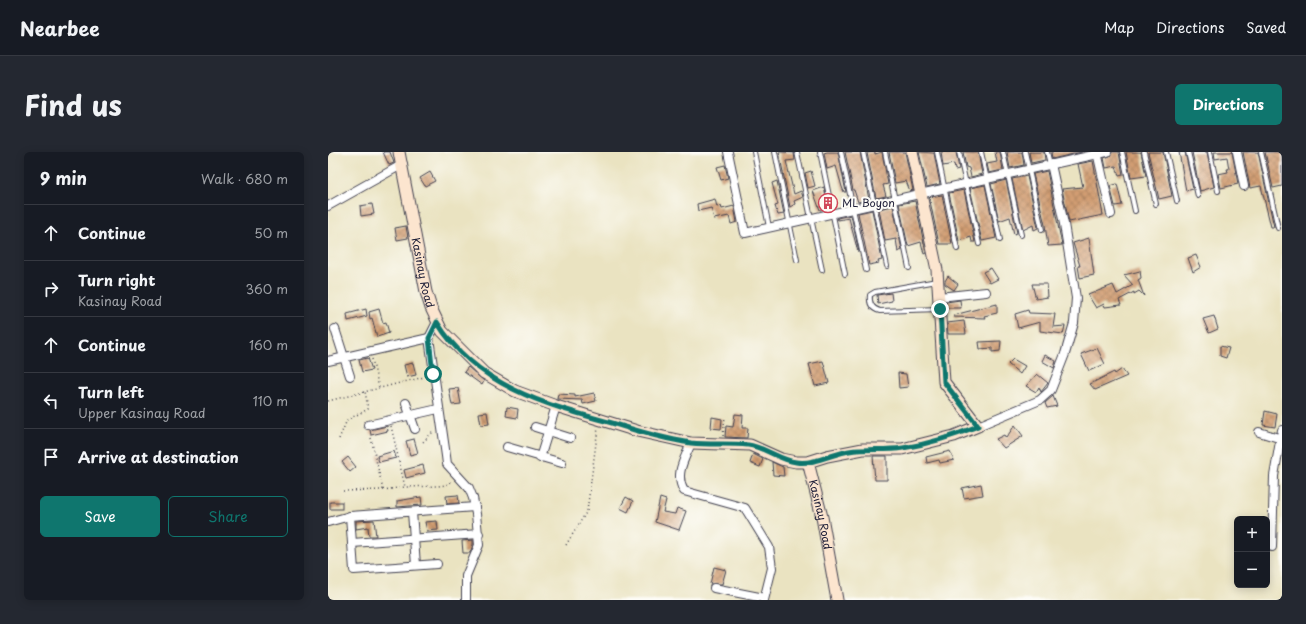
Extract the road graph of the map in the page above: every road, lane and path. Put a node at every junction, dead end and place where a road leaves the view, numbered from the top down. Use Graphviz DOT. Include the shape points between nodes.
graph roads {
  1 [pos="400,152"];
  2 [pos="728,152"];
  3 [pos="754,152"];
  4 [pos="775,152"];
  5 [pos="797,152"];
  6 [pos="820,152"];
  7 [pos="841,152"];
  8 [pos="863,152"];
  9 [pos="885,152"];
  10 [pos="912,152"];
  11 [pos="937,152"];
  12 [pos="959,152"];
  13 [pos="981,152"];
  14 [pos="1003,152"];
  15 [pos="1025,152"];
  16 [pos="1047,152"];
  17 [pos="1107,152"];
  18 [pos="1122,152"];
  19 [pos="1144,152"];
  20 [pos="1166,152"];
  21 [pos="1188,152"];
  22 [pos="1210,152"];
  23 [pos="1237,152"];
  24 [pos="1261,152"];
  25 [pos="1097,153"];
  26 [pos="403,164"];
  27 [pos="1051,164"];
  28 [pos="1029,169"];
  29 [pos="1008,174"];
  30 [pos="987,179"];
  31 [pos="966,183"];
  32 [pos="1244,186"];
  33 [pos="944,188"];
  34 [pos="1218,191"];
  35 [pos="921,193"];
  36 [pos="1198,196"];
  37 [pos="895,199"];
  38 [pos="1177,201"];
  39 [pos="874,204"];
  40 [pos="1156,204"];
  41 [pos="328,206"];
  42 [pos="853,208"];
  43 [pos="1135,211"];
  44 [pos="832,213"];
  45 [pos="1111,214"];
  46 [pos="811,218"];
  47 [pos="790,223"];
  48 [pos="769,227"];
  49 [pos="1278,228"];
  50 [pos="1042,230"];
  51 [pos="1021,235"];
  52 [pos="1000,240"];
  53 [pos="979,244"];
  54 [pos="957,249"];
  55 [pos="797,260"];
  56 [pos="887,266"];
  57 [pos="909,268"];
  58 [pos="822,270"];
  59 [pos="866,270"];
  60 [pos="845,274"];
  61 [pos="938,281"];
  62 [pos="986,292"];
  63 [pos="939,297"];
  64 [pos="940,309"];
  65 [pos="437,322"];
  66 [pos="335,329"];
  67 [pos="429,338"];
  68 [pos="370,352"];
  69 [pos="345,357"];
  70 [pos="328,361"];
  71 [pos="433,374"];
  72 [pos="350,376"];
  73 [pos="379,388"];
  74 [pos="366,391"];
  75 [pos="328,401"];
  76 [pos="406,403"];
  77 [pos="556,406"];
  78 [pos="438,409"];
  79 [pos="410,416"];
  80 [pos="725,416"];
  81 [pos="389,420"];
  82 [pos="599,420"];
  83 [pos="368,425"];
  84 [pos="978,426"];
  85 [pos="441,428"];
  86 [pos="535,428"];
  87 [pos="414,429"];
  88 [pos="1259,432"];
  89 [pos="548,433"];
  90 [pos="1281,436"];
  91 [pos="339,438"];
  92 [pos="370,438"];
  93 [pos="570,438"];
  94 [pos="423,442"];
  95 [pos="691,443"];
  96 [pos="722,443"];
  97 [pos="507,447"];
  98 [pos="540,458"];
  99 [pos="562,462"];
  100 [pos="808,462"];
  101 [pos="459,476"];
  102 [pos="405,487"];
  103 [pos="343,490"];
  104 [pos="383,490"];
  105 [pos="475,507"];
  106 [pos="412,512"];
  107 [pos="350,516"];
  108 [pos="328,522"];
  109 [pos="478,534"];
  110 [pos="414,538"];
  111 [pos="352,543"];
  112 [pos="566,544"];
  113 [pos="1272,546"];
  114 [pos="437,564"];
  115 [pos="416,565"];
  116 [pos="714,588"];
  117 [pos="764,599"];
  118 [pos="466,600"];
  119 [pos="837,600"];
  1 -- 26 [label="street, Kasinay Road"];
  2 -- 48 [label="street" via="745,232"];
  3 -- 48 [label="lane"];
  4 -- 47 [label="lane"];
  5 -- 46 [label="lane"];
  6 -- 44 [label="lane"];
  7 -- 42 [label="lane"];
  8 -- 39 [label="lane"];
  9 -- 37 [label="lane"];
  10 -- 35 [label="street"];
  11 -- 33 [label="lane"];
  12 -- 31 [label="lane"];
  13 -- 30 [label="lane"];
  14 -- 29 [label="lane"];
  15 -- 28 [label="lane"];
  16 -- 27 [label="lane"];
  17 -- 25 [label="street"];
  18 -- 43 [label="lane"];
  19 -- 40 [label="lane"];
  20 -- 38 [label="lane"];
  21 -- 36 [label="lane"];
  22 -- 34 [label="lane"];
  23 -- 32 [label="street"];
  24 -- 49 [label="lane"];
  25 -- 27 [label="street"];
  25 -- 45 [label="street"];
  26 -- 41 [label="street"];
  26 -- 65 [label="street, Kasinay Road" via="426,292"];
  27 -- 28 [label="street"];
  27 -- 84 [label="street" via="1076,298 1074,323 1051,390 1040,400"];
  28 -- 29 [label="street"];
  28 -- 50 [label="lane"];
  29 -- 30 [label="street"];
  29 -- 51 [label="lane"];
  30 -- 31 [label="street"];
  30 -- 52 [label="lane"];
  31 -- 33 [label="street"];
  31 -- 53 [label="lane"];
  33 -- 35 [label="street"];
  33 -- 54 [label="lane"];
  35 -- 37 [label="street"];
  35 -- 61 [label="street"];
  37 -- 39 [label="street"];
  37 -- 57 [label="lane"];
  39 -- 42 [label="street"];
  39 -- 56 [label="lane"];
  42 -- 44 [label="street"];
  42 -- 59 [label="lane"];
  44 -- 46 [label="street"];
  44 -- 60 [label="lane"];
  46 -- 47 [label="street"];
  46 -- 58 [label="lane"];
  47 -- 48 [label="street"];
  47 -- 55 [label="lane"];
  61 -- 63 [label="street"];
  61 -- 64 [label="lane" via="875,292 870,295 869,300 874,308 880,311"];
  62 -- 63 [label="street"];
  63 -- 64 [label="street"];
  64 -- 84 [label="street" via="944,382"];
  65 -- 67 [label="street"];
  65 -- 77 [label="street, Kasinay Road" via="462,353 484,373 515,392"];
  66 -- 69 [label="street"];
  67 -- 68 [label="street"];
  67 -- 71 [label="street"];
  68 -- 69 [label="street"];
  68 -- 73 [label="path"];
  69 -- 70 [label="street"];
  69 -- 72 [label="street"];
  71 -- 73 [label="path"];
  71 -- 78 [label="street"];
  73 -- 74 [label="path"];
  74 -- 75 [label="path"];
  74 -- 91 [label="path" via="368,408 347,420"];
  76 -- 79 [label="street"];
  77 -- 82 [label="street, Kasinay Road"];
  77 -- 89 [label="street"];
  78 -- 79 [label="street"];
  78 -- 85 [label="street"];
  79 -- 81 [label="street"];
  79 -- 87 [label="street"];
  80 -- 96 [label="path"];
  81 -- 83 [label="street"];
  81 -- 102 [label="path"];
  82 -- 95 [label="street, Kasinay Road"];
  82 -- 112 [label="path" via="587,511"];
  84 -- 100 [label="street" via="954,436 902,449 862,449"];
  85 -- 94 [label="path"];
  85 -- 101 [label="street" via="447,464"];
  86 -- 89 [label="street"];
  88 -- 90 [label="street"];
  89 -- 93 [label="street"];
  89 -- 98 [label="street"];
  90 -- 113 [label="street" via="1274,476"];
  92 -- 104 [label="path"];
  95 -- 96 [label="street, Kasinay Road"];
  95 -- 117 [label="street" via="678,474 679,484 684,491 746,508 769,547 772,568"];
  96 -- 100 [label="street, Kasinay Road" via="750,445 781,459"];
  97 -- 98 [label="street"];
  98 -- 99 [label="street"];
  100 -- 119 [label="street, Kasinay Road" via="822,517"];
  101 -- 102 [label="path" via="446,485"];
  101 -- 105 [label="street" via="469,488"];
  102 -- 104 [label="path"];
  103 -- 104 [label="path"];
  105 -- 106 [label="street"];
  105 -- 109 [label="street"];
  106 -- 107 [label="street"];
  106 -- 110 [label="street"];
  107 -- 108 [label="street"];
  107 -- 111 [label="street"];
  109 -- 110 [label="street"];
  109 -- 118 [label="street" via="480,545 466,576"];
  110 -- 111 [label="street"];
  110 -- 115 [label="street"];
  111 -- 115 [label="street" via="354,570"];
  114 -- 115 [label="street"];
  116 -- 117 [label="street"];
}
